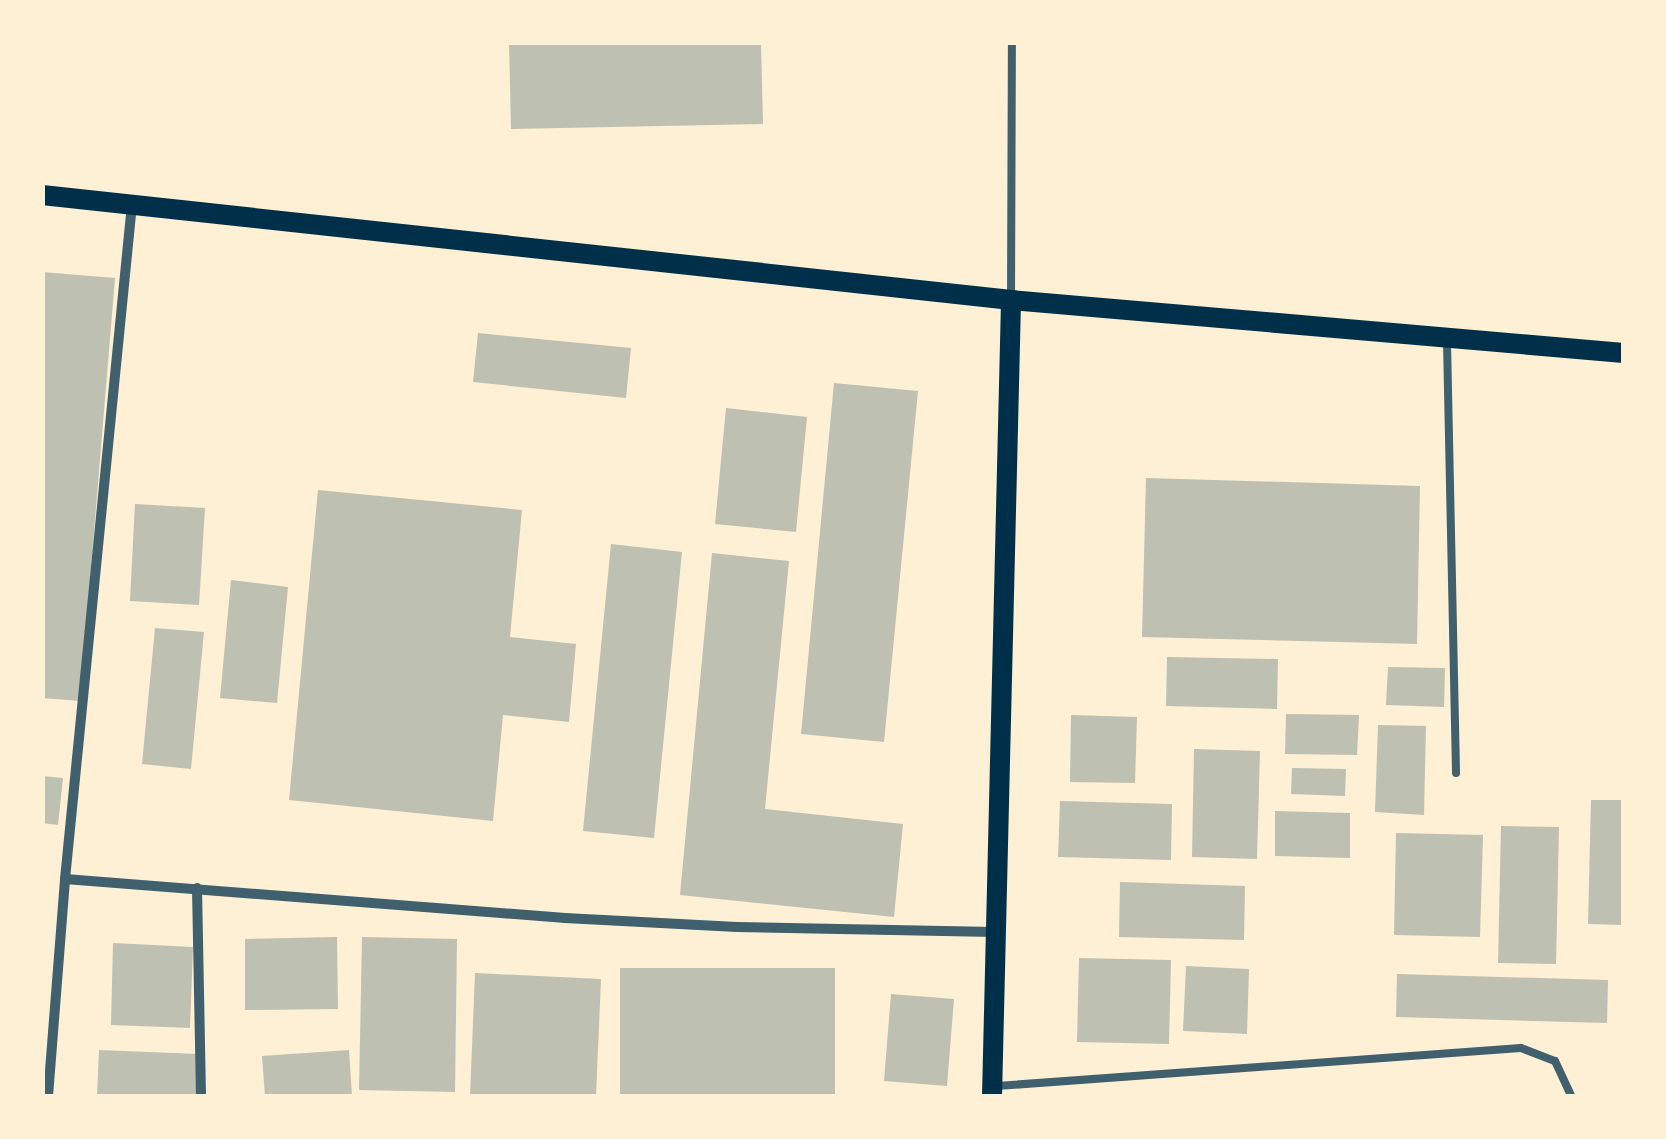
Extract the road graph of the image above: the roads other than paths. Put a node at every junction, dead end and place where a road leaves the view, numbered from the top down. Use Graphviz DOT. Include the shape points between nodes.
graph roads {
  1 [pos="1012,42"];
  2 [pos="42,195"];
  3 [pos="132,204"];
  4 [pos="1011,300"];
  5 [pos="1446,337"];
  6 [pos="1624,354"];
  7 [pos="1456,773"];
  8 [pos="65,878"];
  9 [pos="197,888"];
  10 [pos="996,932"];
  11 [pos="47,1038"];
  12 [pos="992,1092"];
  13 [pos="48,1096"];
  14 [pos="202,1096"];
  15 [pos="1571,1096"];
  1 -- 4 [label="lane"];
  2 -- 3 [label="main road"];
  3 -- 4 [label="main road"];
  3 -- 8 [label="street"];
  4 -- 5 [label="main road"];
  4 -- 10 [label="main road"];
  5 -- 6 [label="main road"];
  5 -- 7 [label="lane"];
  8 -- 9 [label="street"];
  8 -- 11 [label="street"];
  9 -- 10 [label="street" via="679,924"];
  9 -- 14 [label="street"];
  10 -- 12 [label="main road"];
  11 -- 13 [label="street"];
  12 -- 15 [label="lane" via="1522,1048 1555,1061"];
}
